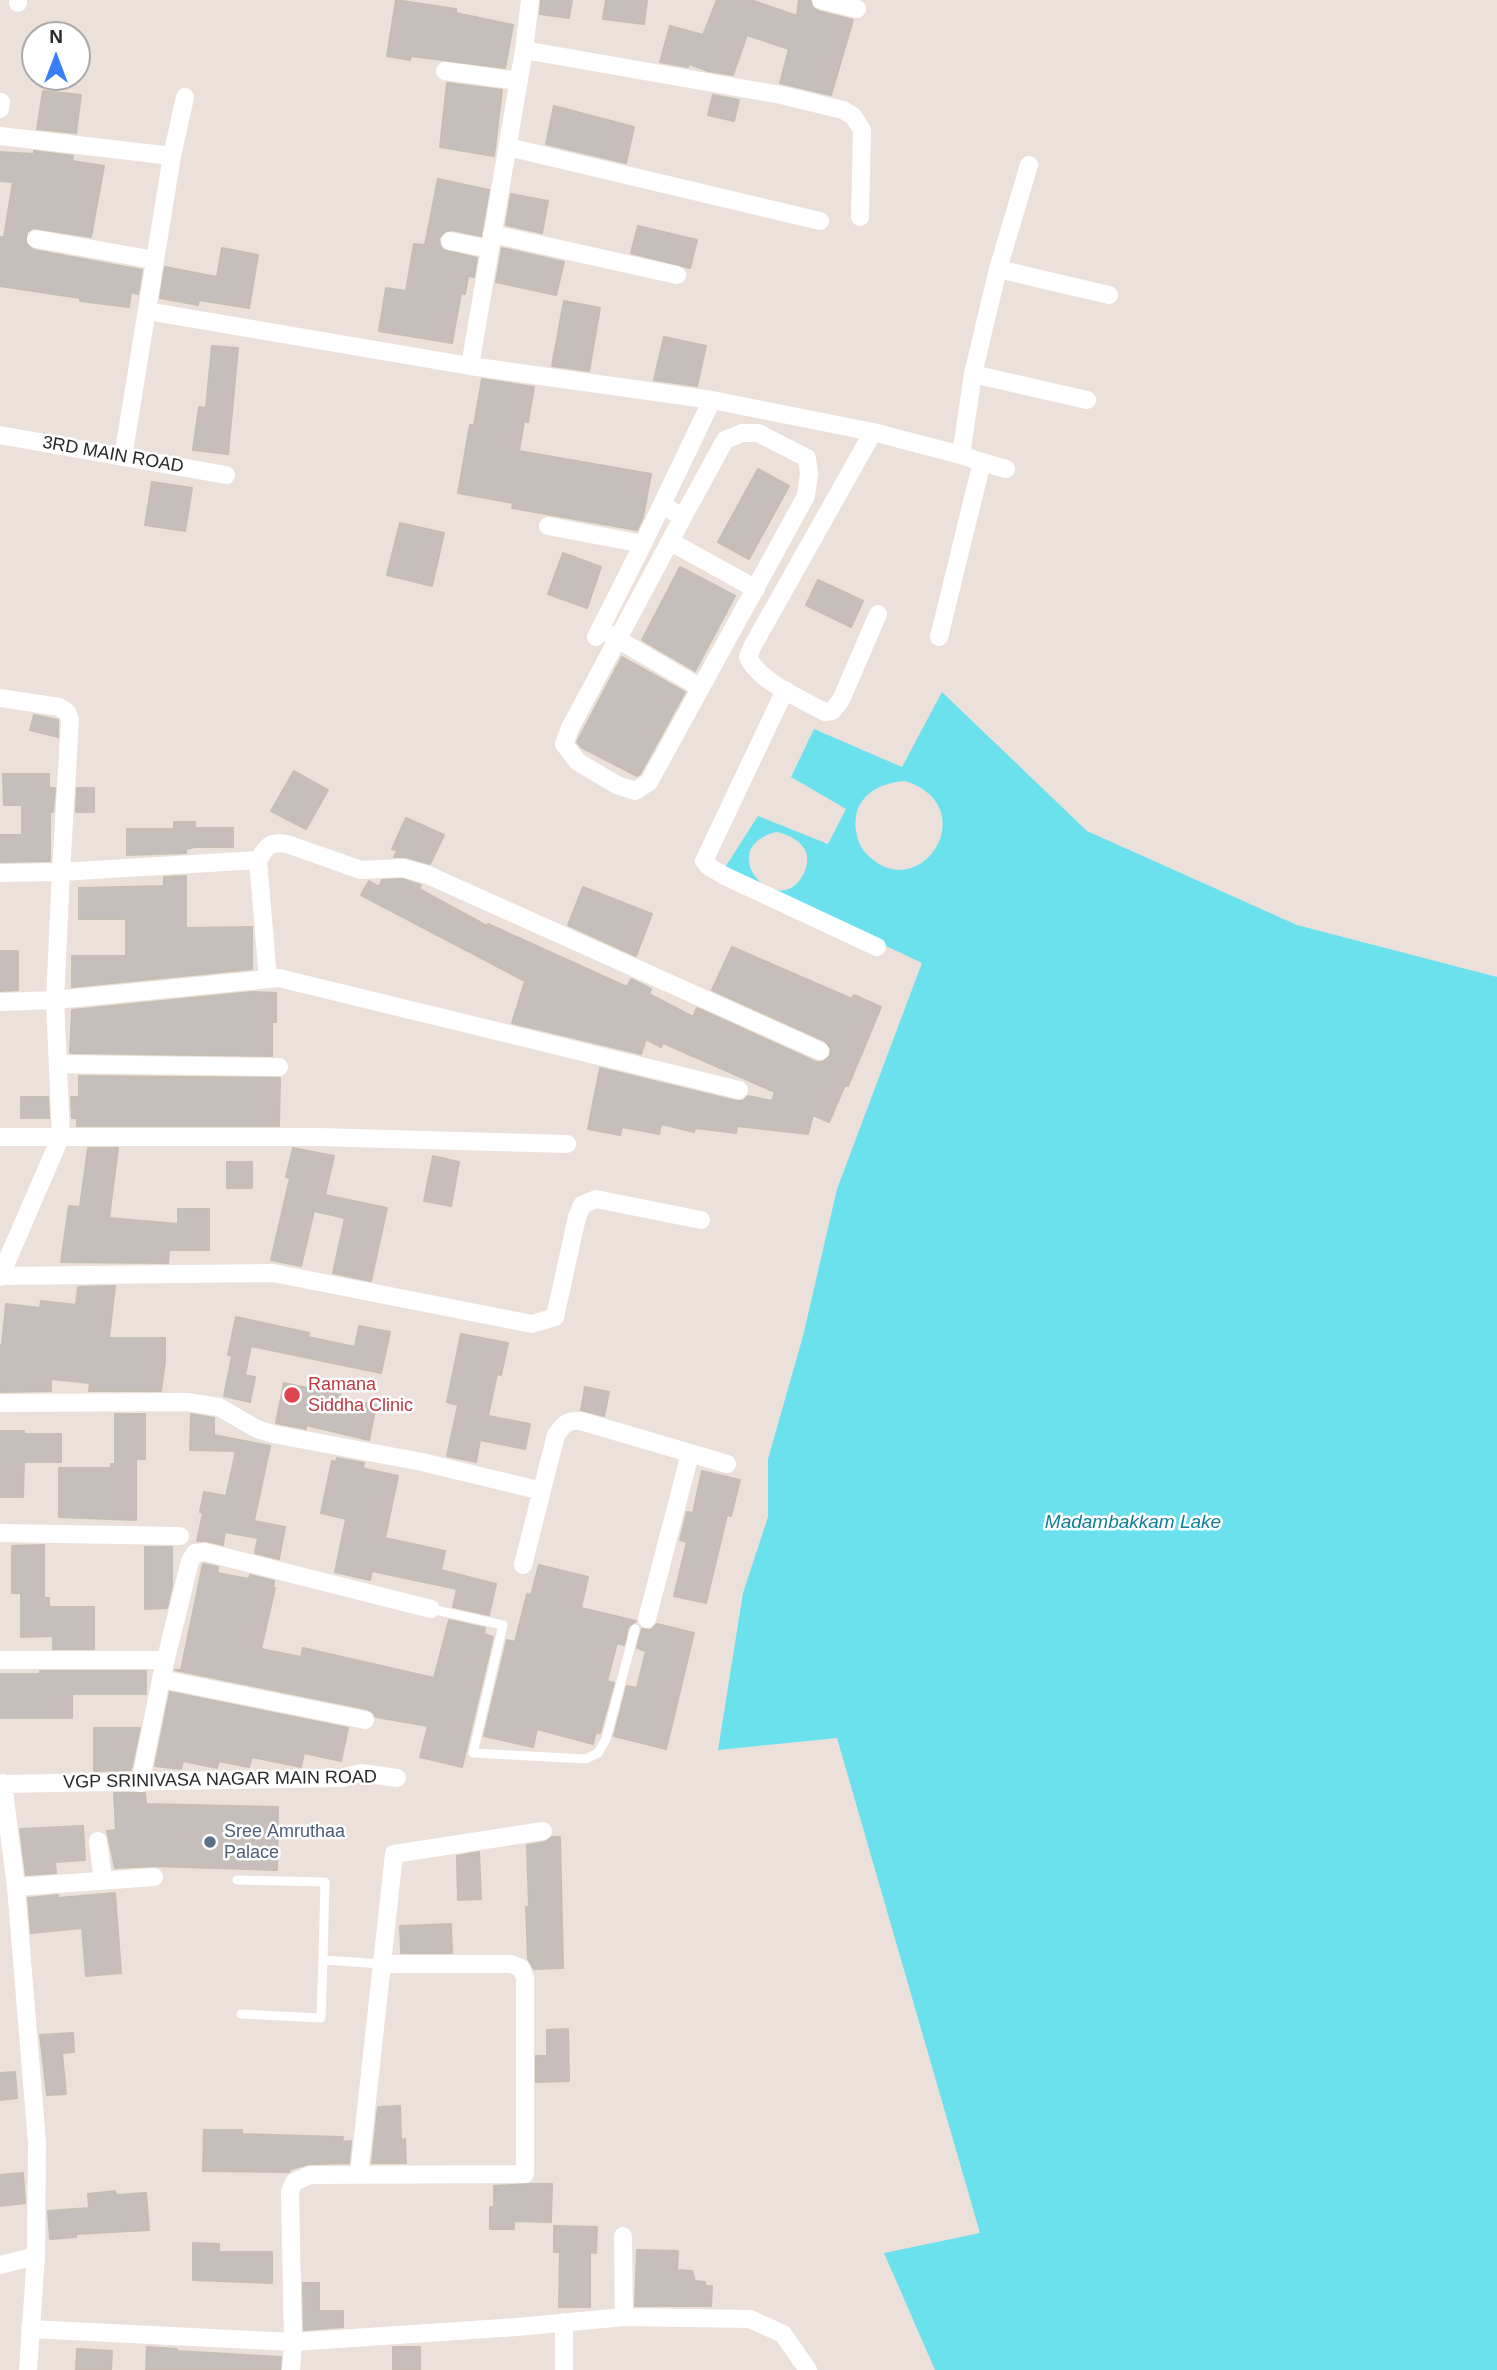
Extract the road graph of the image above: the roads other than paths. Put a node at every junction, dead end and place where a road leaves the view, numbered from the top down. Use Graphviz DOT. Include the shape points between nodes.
graph roads {
  1 [pos="530,0"];
  2 [pos="821,0"];
  3 [pos="858,9"];
  4 [pos="524,50"];
  5 [pos="445,71"];
  6 [pos="519,81"];
  7 [pos="184,97"];
  8 [pos="0,136"];
  9 [pos="508,147"];
  10 [pos="172,156"];
  11 [pos="1029,165"];
  12 [pos="860,217"];
  13 [pos="820,221"];
  14 [pos="36,239"];
  15 [pos="450,241"];
  16 [pos="491,242"];
  17 [pos="155,260"];
  18 [pos="998,269"];
  19 [pos="677,275"];
  20 [pos="1109,295"];
  21 [pos="147,311"];
  22 [pos="470,366"];
  23 [pos="973,374"];
  24 [pos="712,400"];
  25 [pos="1087,400"];
  26 [pos="873,432"];
  27 [pos="0,435"];
  28 [pos="961,455"];
  29 [pos="123,457"];
  30 [pos="982,462"];
  31 [pos="1006,469"];
  32 [pos="226,475"];
  33 [pos="662,505"];
  34 [pos="684,517"];
  35 [pos="548,526"];
  36 [pos="671,542"];
  37 [pos="643,544"];
  38 [pos="756,589"];
  39 [pos="878,614"];
  40 [pos="939,637"];
  41 [pos="617,639"];
  42 [pos="701,688"];
  43 [pos="785,690"];
  44 [pos="0,698"];
  45 [pos="258,860"];
  46 [pos="61,872"];
  47 [pos="0,873"];
  48 [pos="877,947"];
  49 [pos="268,979"];
  50 [pos="55,1000"];
  51 [pos="0,1002"];
  52 [pos="820,1051"];
  53 [pos="58,1064"];
  54 [pos="279,1067"];
  55 [pos="739,1090"];
  56 [pos="61,1136"];
  57 [pos="0,1137"];
  58 [pos="567,1144"];
  59 [pos="701,1220"];
  60 [pos="0,1276"];
  61 [pos="0,1403"];
  62 [pos="690,1454"];
  63 [pos="727,1464"];
  64 [pos="542,1491"];
  65 [pos="0,1533"];
  66 [pos="180,1536"];
  67 [pos="523,1566"];
  68 [pos="431,1609"];
  69 [pos="641,1624"];
  70 [pos="0,1660"];
  71 [pos="166,1660"];
  72 [pos="161,1679"];
  73 [pos="365,1720"];
  74 [pos="397,1778"];
  75 [pos="140,1783"];
  76 [pos="2,1784"];
  77 [pos="543,1831"];
  78 [pos="98,1841"];
  79 [pos="154,1877"];
  80 [pos="103,1880"];
  81 [pos="237,1880"];
  82 [pos="16,1887"];
  83 [pos="323,1960"];
  84 [pos="382,1964"];
  85 [pos="241,2014"];
  86 [pos="359,2174"];
  87 [pos="623,2235"];
  88 [pos="36,2256"];
  89 [pos="0,2265"];
  90 [pos="624,2317"];
  91 [pos="564,2322"];
  92 [pos="30,2329"];
  93 [pos="293,2342"];
  94 [pos="28,2370"];
  95 [pos="292,2370"];
  96 [pos="564,2370"];
  97 [pos="808,2370"];
  1 -- 4 [label="street"];
  2 -- 3 [label="street"];
  4 -- 6 [label="street"];
  4 -- 12 [label="street" via="843,110 862,130"];
  5 -- 6 [label="street"];
  6 -- 9 [label="street"];
  7 -- 10 [label="street"];
  8 -- 10 [label="street"];
  9 -- 13 [label="street"];
  9 -- 16 [label="street"];
  10 -- 17 [label="street"];
  11 -- 18 [label="street"];
  14 -- 17 [label="street"];
  15 -- 16 [label="street"];
  16 -- 19 [label="street"];
  16 -- 22 [label="street"];
  17 -- 21 [label="street"];
  18 -- 20 [label="street"];
  18 -- 23 [label="street"];
  21 -- 22 [label="street"];
  21 -- 29 [label="street"];
  22 -- 24 [label="street"];
  23 -- 25 [label="street"];
  23 -- 28 [label="street"];
  24 -- 26 [label="street"];
  24 -- 33 [label="street"];
  26 -- 28 [label="street"];
  26 -- 43 [label="street" via="748,657 752,666"];
  27 -- 29 [label="street, 3RD MAIN ROAD"];
  28 -- 30 [label="street"];
  29 -- 32 [label="street, 3RD MAIN ROAD"];
  30 -- 31 [label="street"];
  30 -- 40 [label="street"];
  33 -- 34 [label="street"];
  33 -- 37 [label="street"];
  34 -- 36 [label="street"];
  34 -- 38 [label="street" via="725,440 758,433 807,458 806,496"];
  35 -- 37 [label="street"];
  36 -- 38 [label="street"];
  36 -- 41 [label="street"];
  37 -- 41 [label="street" via="598,633"];
  38 -- 42 [label="street"];
  39 -- 43 [label="street" via="832,711 825,712"];
  41 -- 42 [label="street"];
  41 -- 42 [label="street" via="564,744 578,762 617,785 635,791 649,782"];
  43 -- 48 [label="street" via="704,861 725,876"];
  44 -- 46 [label="street" via="59,707 70,720"];
  45 -- 46 [label="street"];
  45 -- 49 [label="street"];
  45 -- 52 [label="street" via="274,842 361,870 403,868 428,875"];
  46 -- 47 [label="street"];
  46 -- 50 [label="street"];
  49 -- 50 [label="street"];
  49 -- 55 [label="street"];
  50 -- 51 [label="street"];
  50 -- 53 [label="street"];
  53 -- 54 [label="street"];
  53 -- 56 [label="street"];
  56 -- 57 [label="street"];
  56 -- 58 [label="street"];
  56 -- 60 [label="street"];
  59 -- 60 [label="street" via="596,1199 582,1205 555,1317 532,1324 273,1273"];
  61 -- 64 [label="street" via="187,1402 219,1407 273,1434"];
  62 -- 63 [label="street"];
  62 -- 64 [label="street" via="570,1420 556,1435"];
  62 -- 69 [label="street"];
  64 -- 67 [label="street"];
  65 -- 66 [label="street"];
  68 -- 69 [label="lane" via="503,1625 473,1753 586,1759 598,1753"];
  68 -- 71 [label="street" via="195,1553"];
  70 -- 71 [label="street"];
  71 -- 72 [label="street"];
  72 -- 73 [label="street"];
  72 -- 75 [label="street"];
  74 -- 75 [label="street, VGP SRINIVASA NAGAR MAIN ROAD" via="361,1773 342,1779"];
  75 -- 76 [label="street, VGP SRINIVASA NAGAR MAIN ROAD"];
  76 -- 82 [label="street"];
  77 -- 84 [label="street" via="394,1854"];
  78 -- 80 [label="street"];
  79 -- 80 [label="street"];
  80 -- 82 [label="street"];
  81 -- 83 [label="lane" via="325,1882"];
  82 -- 88 [label="street" via="37,2143"];
  83 -- 84 [label="lane"];
  83 -- 85 [label="lane" via="321,2018"];
  84 -- 86 [label="street"];
  84 -- 86 [label="street" via="511,1964 521,1968 525,1978 525,2174"];
  86 -- 93 [label="street" via="300,2177 290,2192"];
  87 -- 90 [label="street"];
  88 -- 89 [label="street"];
  88 -- 92 [label="street"];
  90 -- 91 [label="street"];
  90 -- 97 [label="street" via="750,2319 783,2334"];
  91 -- 93 [label="street"];
  91 -- 96 [label="street"];
  92 -- 93 [label="street"];
  92 -- 94 [label="street"];
  93 -- 95 [label="street"];
}
